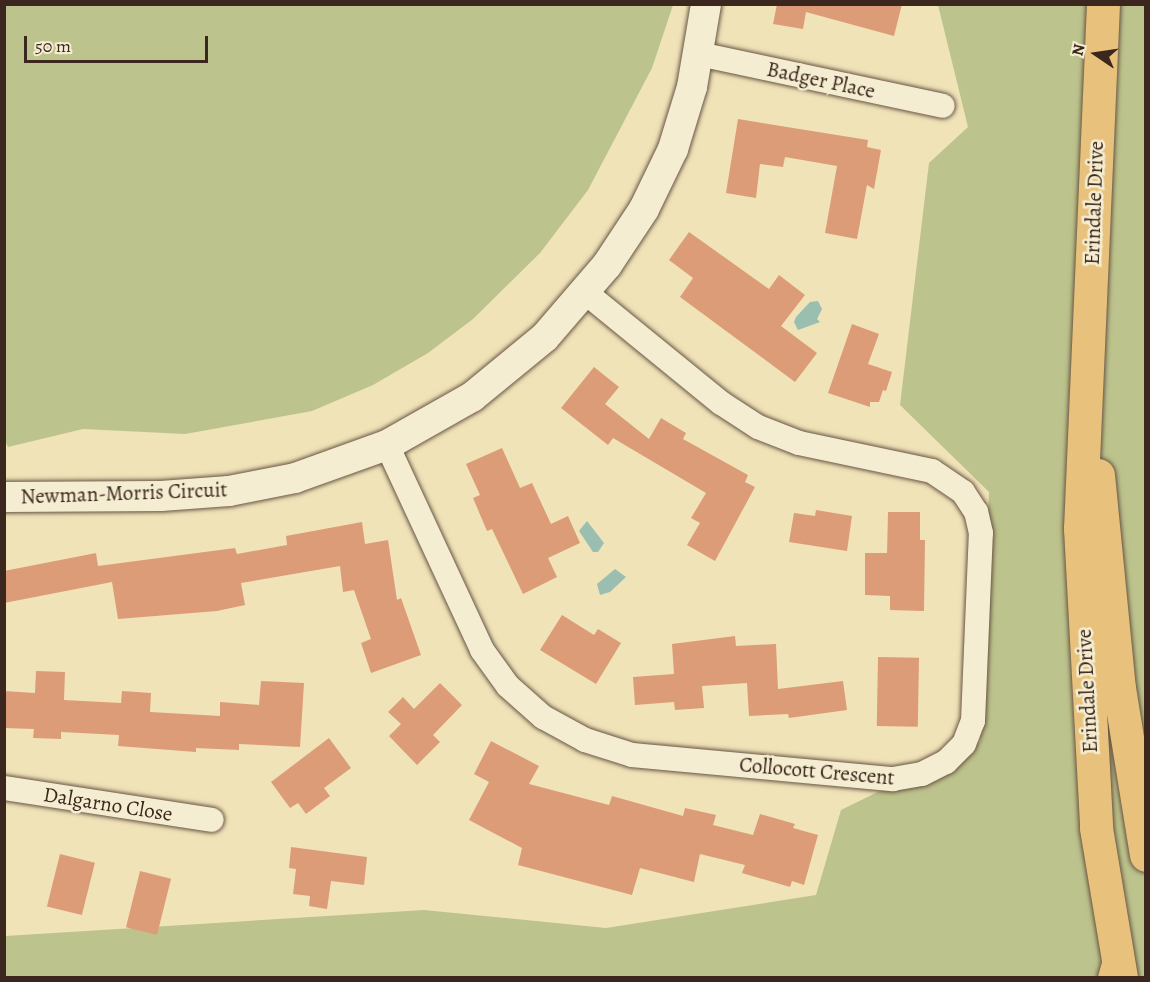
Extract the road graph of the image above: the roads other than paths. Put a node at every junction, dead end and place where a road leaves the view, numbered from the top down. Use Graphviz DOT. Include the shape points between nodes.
graph roads {
  1 [pos="706,4"];
  2 [pos="1103,4"];
  3 [pos="699,54"];
  4 [pos="943,106"];
  5 [pos="585,292"];
  6 [pos="1088,402"];
  7 [pos="387,445"];
  8 [pos="4,497"];
  9 [pos="4,788"];
  10 [pos="212,820"];
  11 [pos="1146,855"];
  12 [pos="1117,973"];
  1 -- 3 [label="street, Newman-Morris Circuit"];
  2 -- 6 [label="main road, Erindale Drive"];
  3 -- 4 [label="street, Badger Place"];
  3 -- 5 [label="street, Newman-Morris Circuit" via="673,150 644,209"];
  5 -- 7 [label="street, Newman-Morris Circuit" via="522,358 472,397"];
  5 -- 7 [label="street, Collocott Crescent" via="721,403 758,427 799,443 932,471 963,492 976,512 981,533 973,720 964,744 946,762 922,774 893,779 632,755 585,740 543,717 508,686 482,650"];
  6 -- 11 [label="main road, Erindale Drive" via="1105,522 1119,688"];
  6 -- 12 [label="main road, Erindale Drive" via="1080,528 1086,683 1096,828"];
  7 -- 8 [label="street, Newman-Morris Circuit" via="295,478 229,491"];
  9 -- 10 [label="street, Dalgarno Close"];
}
